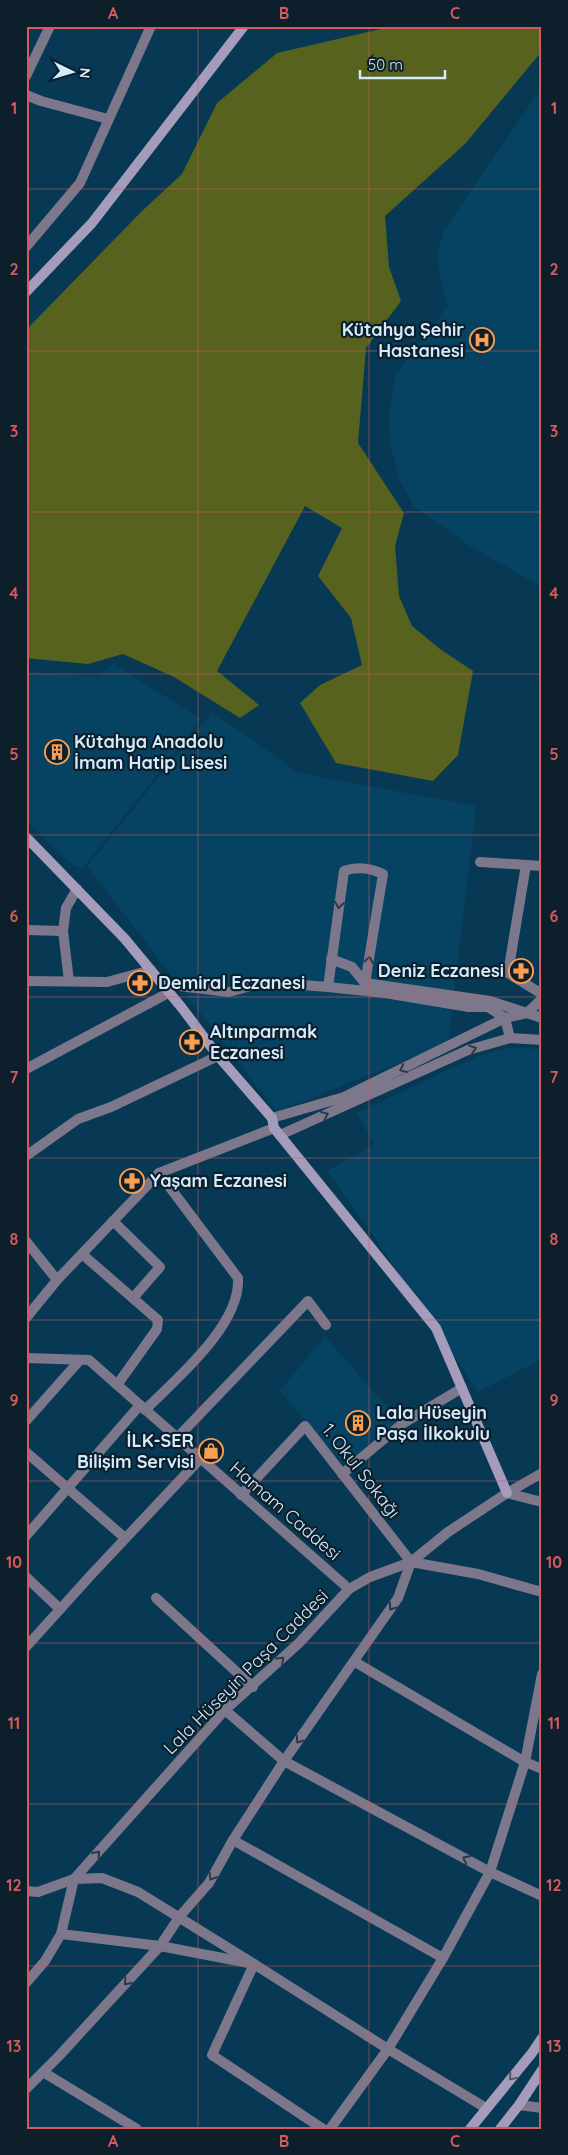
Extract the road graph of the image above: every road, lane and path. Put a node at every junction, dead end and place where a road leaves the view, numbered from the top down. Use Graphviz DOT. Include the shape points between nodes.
graph roads {
  1 [pos="50,26"];
  2 [pos="152,26"];
  3 [pos="244,26"];
  4 [pos="26,76"];
  5 [pos="26,95"];
  6 [pos="108,119"];
  7 [pos="27,246"];
  8 [pos="26,292"];
  9 [pos="26,837"];
  10 [pos="480,862"];
  11 [pos="526,865"];
  12 [pos="542,866"];
  13 [pos="77,889"];
  14 [pos="26,930"];
  15 [pos="63,931"];
  16 [pos="331,959"];
  17 [pos="151,970"];
  18 [pos="26,981"];
  19 [pos="69,981"];
  20 [pos="328,987"];
  21 [pos="364,987"];
  22 [pos="166,988"];
  23 [pos="542,994"];
  24 [pos="542,999"];
  25 [pos="527,1013"];
  26 [pos="505,1018"];
  27 [pos="542,1018"];
  28 [pos="510,1038"];
  29 [pos="542,1040"];
  30 [pos="218,1056"];
  31 [pos="26,1069"];
  32 [pos="275,1127"];
  33 [pos="26,1156"];
  34 [pos="159,1173"];
  35 [pos="114,1221"];
  36 [pos="26,1241"];
  37 [pos="82,1254"];
  38 [pos="57,1280"];
  39 [pos="133,1298"];
  40 [pos="26,1318"];
  41 [pos="326,1325"];
  42 [pos="26,1358"];
  43 [pos="80,1360"];
  44 [pos="117,1385"];
  45 [pos="462,1388"];
  46 [pos="142,1408"];
  47 [pos="26,1421"];
  48 [pos="177,1438"];
  49 [pos="26,1452"];
  50 [pos="200,1459"];
  51 [pos="542,1473"];
  52 [pos="342,1474"];
  53 [pos="69,1487"];
  54 [pos="507,1492"];
  55 [pos="241,1495"];
  56 [pos="542,1502"];
  57 [pos="26,1536"];
  58 [pos="125,1538"];
  59 [pos="410,1562"];
  60 [pos="26,1577"];
  61 [pos="349,1589"];
  62 [pos="542,1592"];
  63 [pos="156,1598"];
  64 [pos="60,1609"];
  65 [pos="26,1647"];
  66 [pos="354,1662"];
  67 [pos="542,1677"];
  68 [pos="253,1687"];
  69 [pos="225,1710"];
  70 [pos="284,1761"];
  71 [pos="525,1762"];
  72 [pos="542,1769"];
  73 [pos="233,1840"];
  74 [pos="490,1872"];
  75 [pos="74,1879"];
  76 [pos="26,1891"];
  77 [pos="542,1896"];
  78 [pos="180,1916"];
  79 [pos="62,1934"];
  80 [pos="160,1946"];
  81 [pos="443,1958"];
  82 [pos="254,1964"];
  83 [pos="26,1983"];
  84 [pos="542,2038"];
  85 [pos="388,2049"];
  86 [pos="43,2072"];
  87 [pos="541,2074"];
  88 [pos="26,2089"];
  89 [pos="519,2105"];
  90 [pos="486,2108"];
  91 [pos="542,2108"];
  92 [pos="137,2129"];
  93 [pos="323,2129"];
  94 [pos="330,2129"];
  95 [pos="470,2129"];
  96 [pos="500,2129"];
  1 -- 4 [label="street"];
  2 -- 6 [label="street"];
  3 -- 8 [label="street" via="92,223"];
  5 -- 6 [label="street" via="41,102"];
  6 -- 7 [label="street" via="80,183"];
  9 -- 13 [label="street"];
  10 -- 11 [label="street"];
  11 -- 12 [label="street"];
  11 -- 23 [label="street" via="508,973"];
  13 -- 15 [label="street" via="66,908"];
  13 -- 17 [label="street"];
  14 -- 15 [label="street"];
  15 -- 19 [label="street"];
  16 -- 20 [label="street"];
  16 -- 21 [label="street" via="352,967"];
  21 -- 16 [label="street, one-way" via="384,874 355,867 344,871"];
  17 -- 19 [label="street" via="107,982"];
  17 -- 22 [label="street"];
  18 -- 19 [label="street"];
  20 -- 21 [label="street"];
  20 -- 22 [label="street" via="264,982 229,992"];
  21 -- 25 [label="street" via="490,1001"];
  21 -- 26 [label="street" via="469,1007 488,1007"];
  22 -- 30 [label="street"];
  22 -- 31 [label="street"];
  24 -- 25 [label="street"];
  25 -- 26 [label="street"];
  25 -- 27 [label="street"];
  26 -- 28 [label="street"];
  26 -- 32 [label="street, one-way"];
  28 -- 29 [label="street"];
  32 -- 28 [label="street, one-way" via="468,1050"];
  30 -- 32 [label="street"];
  30 -- 33 [label="street" via="111,1107 78,1119"];
  32 -- 34 [label="street"];
  32 -- 45 [label="street" via="436,1328"];
  34 -- 35 [label="street"];
  34 -- 46 [label="street" via="238,1278 239,1292 209,1346"];
  35 -- 37 [label="street"];
  35 -- 39 [label="street" via="160,1267"];
  36 -- 38 [label="street"];
  37 -- 38 [label="street"];
  37 -- 39 [label="street"];
  38 -- 40 [label="street"];
  39 -- 44 [label="street" via="158,1320 157,1329"];
  41 -- 48 [label="street" via="308,1301"];
  42 -- 43 [label="street, Hamam Caddesi"];
  43 -- 44 [label="street, Hamam Caddesi" via="89,1360"];
  43 -- 47 [label="street"];
  44 -- 46 [label="street, Hamam Caddesi"];
  45 -- 52 [label="street" via="402,1424"];
  45 -- 54 [label="street"];
  46 -- 48 [label="street, Hamam Caddesi"];
  46 -- 53 [label="street"];
  48 -- 50 [label="street, Hamam Caddesi"];
  49 -- 53 [label="street"];
  50 -- 55 [label="street, Hamam Caddesi"];
  50 -- 58 [label="street"];
  51 -- 54 [label="street"];
  52 -- 55 [label="street, 1. Okul Sokağı" via="306,1426"];
  52 -- 59 [label="street, 1. Okul Sokağı"];
  53 -- 57 [label="street"];
  53 -- 58 [label="street"];
  54 -- 56 [label="street"];
  54 -- 59 [label="street"];
  55 -- 61 [label="street, Hamam Caddesi"];
  58 -- 64 [label="street"];
  59 -- 61 [label="street, Lala Hüseyin Paşa Caddesi"];
  59 -- 62 [label="street" via="478,1574"];
  59 -- 66 [label="street, one-way" via="398,1598"];
  60 -- 64 [label="street"];
  68 -- 61 [label="street, Lala Hüseyin Paşa Caddesi, one-way"];
  63 -- 68 [label="street"];
  64 -- 65 [label="street"];
  66 -- 70 [label="street, one-way"];
  66 -- 71 [label="street"];
  67 -- 71 [label="street"];
  68 -- 69 [label="street, Lala Hüseyin Paşa Caddesi"];
  69 -- 70 [label="street"];
  75 -- 69 [label="street, Lala Hüseyin Paşa Caddesi, one-way"];
  70 -- 73 [label="street"];
  74 -- 70 [label="street, one-way"];
  71 -- 72 [label="street"];
  71 -- 74 [label="street"];
  73 -- 78 [label="street, one-way" via="209,1883"];
  73 -- 81 [label="street"];
  74 -- 77 [label="street"];
  74 -- 81 [label="street"];
  75 -- 76 [label="street, Lala Hüseyin Paşa Caddesi" via="38,1892"];
  75 -- 78 [label="street" via="102,1878 138,1892"];
  75 -- 79 [label="street"];
  78 -- 80 [label="street"];
  78 -- 82 [label="street"];
  79 -- 80 [label="street"];
  79 -- 83 [label="street"];
  80 -- 82 [label="street"];
  80 -- 86 [label="street, one-way"];
  81 -- 85 [label="street"];
  82 -- 85 [label="street"];
  82 -- 93 [label="street" via="212,2055"];
  84 -- 90 [label="street, one-way"];
  85 -- 90 [label="street"];
  85 -- 94 [label="street"];
  86 -- 88 [label="street"];
  86 -- 92 [label="street"];
  87 -- 89 [label="street"];
  89 -- 91 [label="street"];
  89 -- 96 [label="street"];
  90 -- 95 [label="street"];
}
